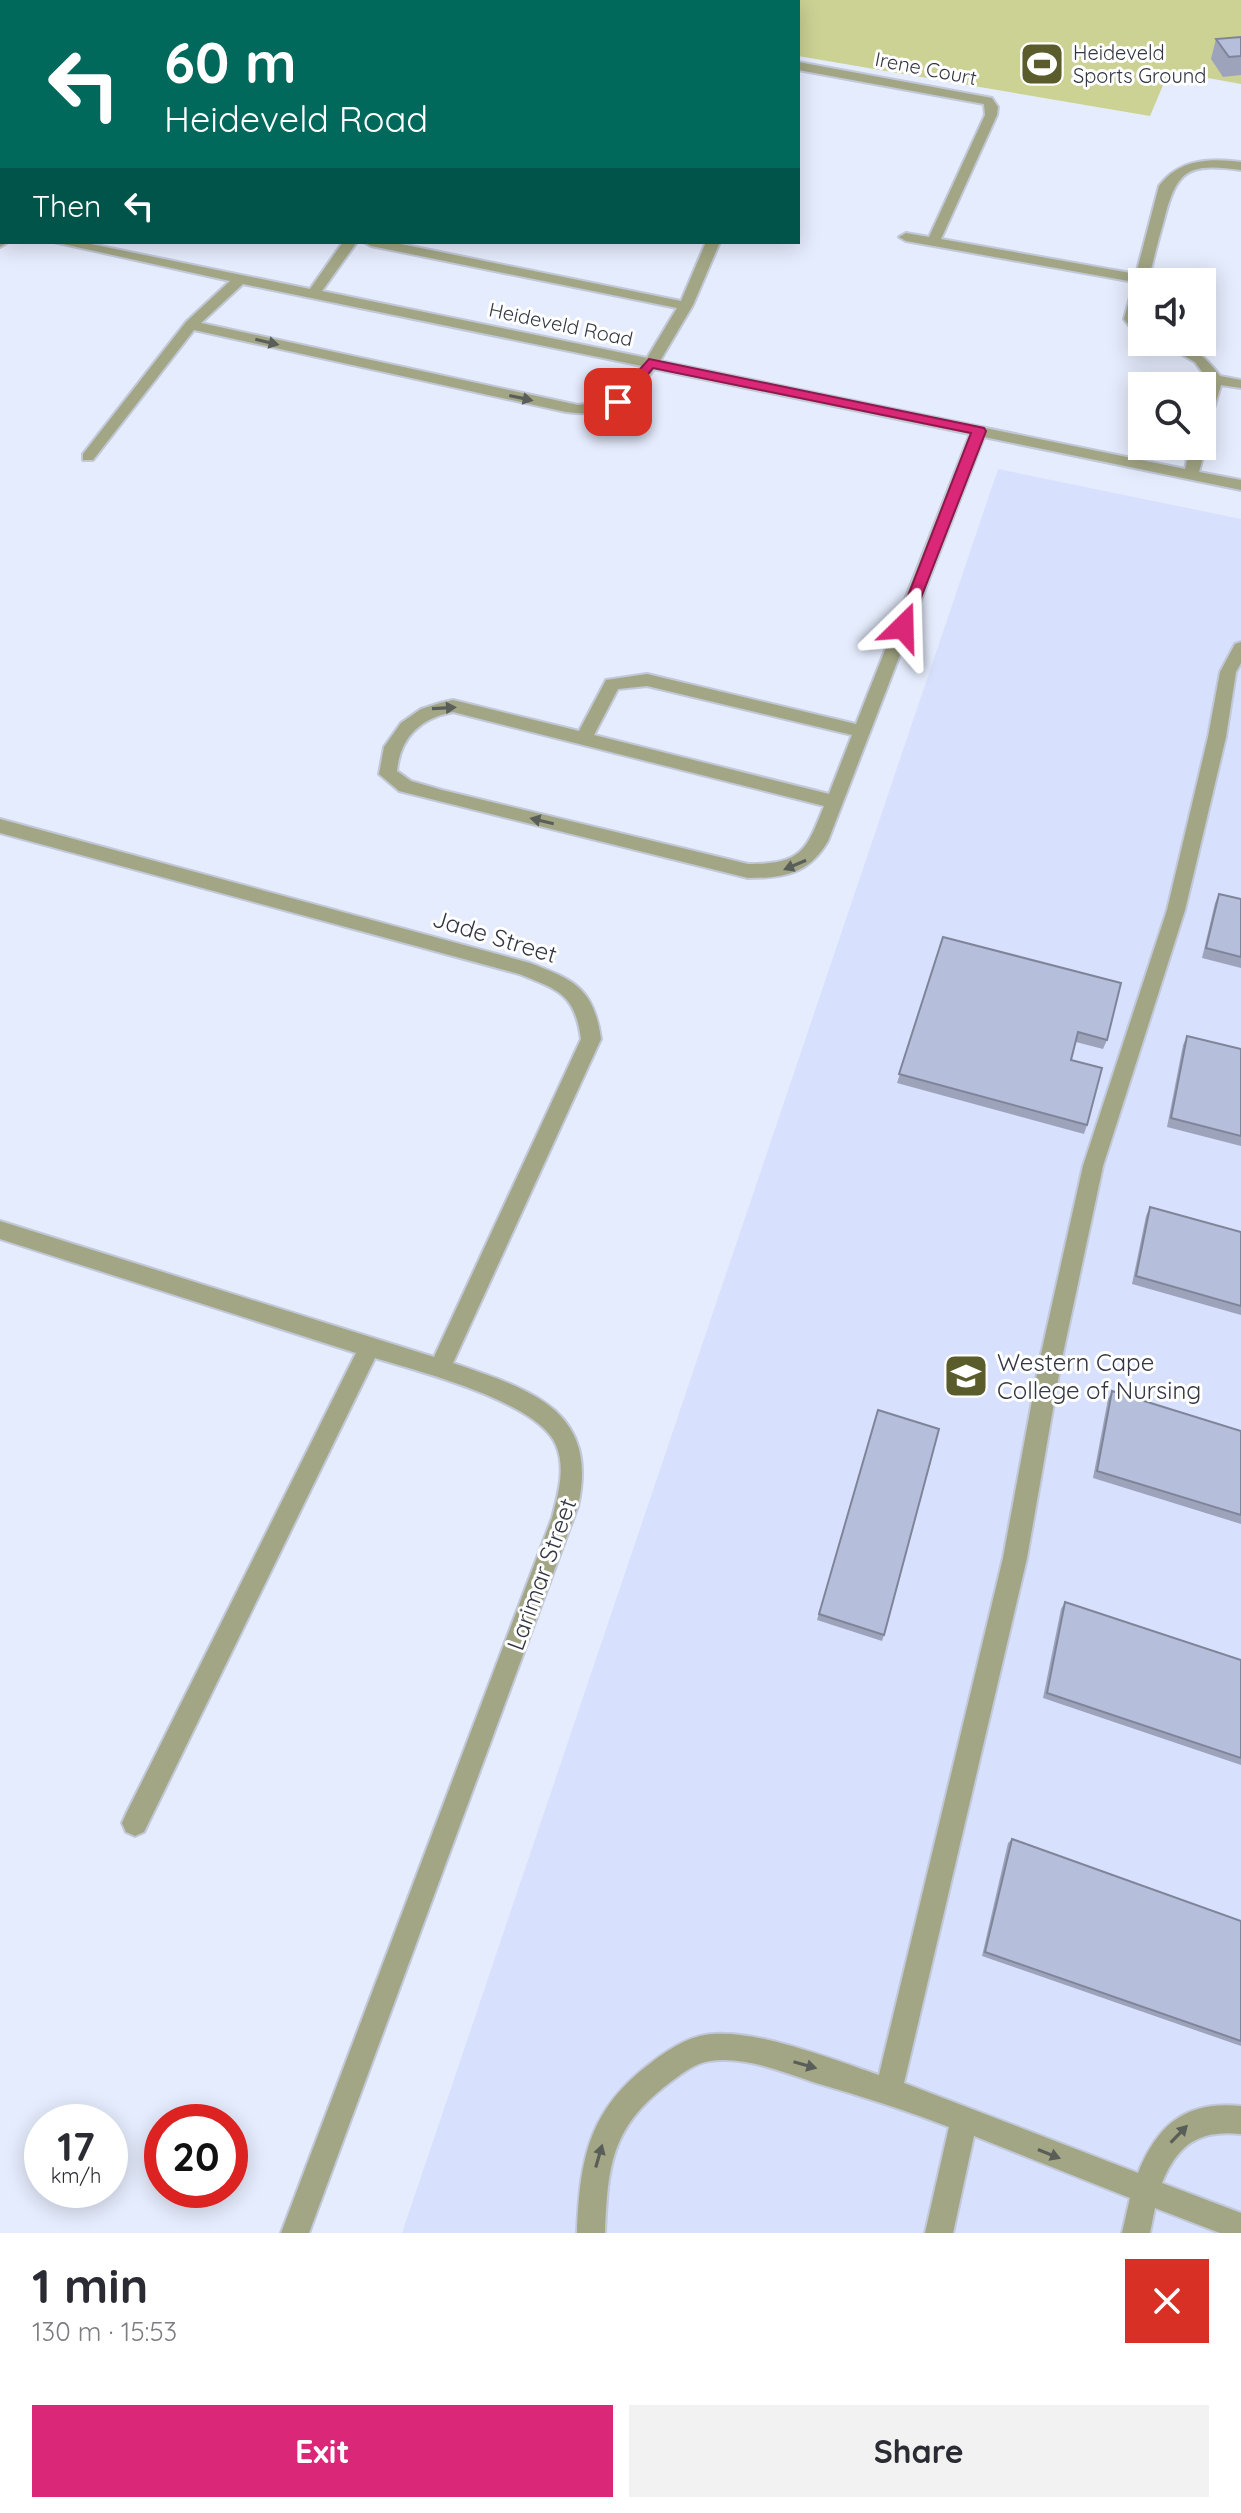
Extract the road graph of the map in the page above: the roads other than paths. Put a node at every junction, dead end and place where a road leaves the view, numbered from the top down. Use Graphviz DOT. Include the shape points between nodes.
graph roads {
  1 [pos="800,66"];
  2 [pos="1241,166"];
  3 [pos="906,237"];
  4 [pos="933,242"];
  5 [pos="71,244"];
  6 [pos="349,244"];
  7 [pos="381,244"];
  8 [pos="712,244"];
  9 [pos="1142,268"];
  10 [pos="1128,277"];
  11 [pos="240,279"];
  12 [pos="313,294"];
  13 [pos="685,306"];
  14 [pos="191,325"];
  15 [pos="1194,356"];
  16 [pos="649,363"];
  17 [pos="1209,372"];
  18 [pos="1216,380"];
  19 [pos="1241,384"];
  20 [pos="979,431"];
  21 [pos="88,457"];
  22 [pos="1194,460"];
  23 [pos="1191,474"];
  24 [pos="1241,485"];
  25 [pos="1241,648"];
  26 [pos="861,731"];
  27 [pos="584,738"];
  28 [pos="831,801"];
  29 [pos="0,826"];
  30 [pos="0,1230"];
  31 [pos="369,1348"];
  32 [pos="440,1368"];
  33 [pos="135,1823"];
  34 [pos="889,2090"];
  35 [pos="964,2120"];
  36 [pos="1241,2120"];
  37 [pos="1142,2190"];
  38 [pos="1241,2227"];
  39 [pos="295,2233"];
  40 [pos="591,2233"];
  41 [pos="939,2233"];
  42 [pos="1136,2233"];
  1 -- 4 [label="street, Irene Court" via="988,101 991,115"];
  2 -- 9 [label="street" via="1192,166 1171,178"];
  3 -- 4 [label="street"];
  4 -- 10 [label="street"];
  5 -- 11 [label="street, Heideveld Road"];
  6 -- 12 [label="street"];
  7 -- 13 [label="street"];
  8 -- 13 [label="street"];
  11 -- 12 [label="street, Heideveld Road"];
  11 -- 14 [label="street"];
  12 -- 16 [label="street, Heideveld Road"];
  13 -- 16 [label="street"];
  14 -- 16 [label="street, one-way" via="589,410 618,402"];
  14 -- 21 [label="street"];
  15 -- 17 [label="street"];
  16 -- 20 [label="street, Heideveld Road"];
  18 -- 19 [label="street"];
  20 -- 23 [label="street, Heideveld Road"];
  20 -- 26 [label="street"];
  22 -- 23 [label="street"];
  23 -- 24 [label="street, Heideveld Road"];
  25 -- 34 [label="street" via="1228,672 1176,910 1093,1166 1015,1558"];
  26 -- 27 [label="street" via="647,680 612,684"];
  26 -- 28 [label="street"];
  27 -- 28 [label="street"];
  28 -- 27 [label="street, one-way" via="807,861 781,871 748,871 442,796 405,786 388,774 388,757 410,720 431,708 453,706"];
  29 -- 32 [label="street, Jade Street" via="523,968 577,993 589,1012 591,1039"];
  30 -- 31 [label="street, Larimar Street"];
  31 -- 32 [label="street, Larimar Street"];
  31 -- 33 [label="street"];
  32 -- 39 [label="street, Larimar Street" via="531,1404 557,1424 573,1456 572,1488"];
  34 -- 35 [label="street"];
  40 -- 34 [label="street, one-way" via="593,2177 617,2109 683,2057 710,2047 748,2049"];
  35 -- 37 [label="street, one-way"];
  35 -- 41 [label="street"];
  37 -- 36 [label="street, one-way" via="1164,2150 1190,2124 1222,2116"];
  37 -- 38 [label="street"];
  37 -- 42 [label="street"];
}
